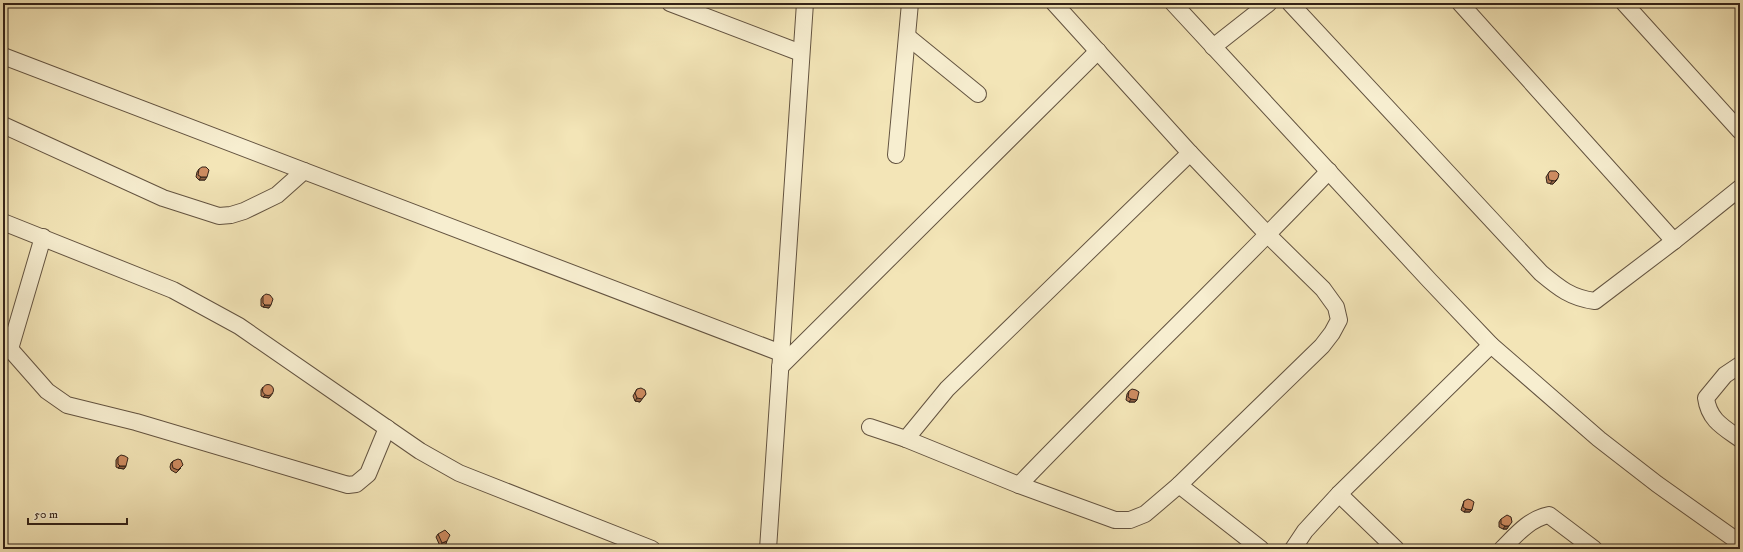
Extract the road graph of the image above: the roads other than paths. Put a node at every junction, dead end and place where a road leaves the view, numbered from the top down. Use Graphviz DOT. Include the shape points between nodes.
graph roads {
  1 [pos="670,3"];
  2 [pos="805,3"];
  3 [pos="910,3"];
  4 [pos="1054,3"];
  5 [pos="1174,3"];
  6 [pos="1269,3"];
  7 [pos="1290,3"];
  8 [pos="1460,3"];
  9 [pos="1624,3"];
  10 [pos="908,37"];
  11 [pos="1213,47"];
  12 [pos="1098,51"];
  13 [pos="801,53"];
  14 [pos="3,56"];
  15 [pos="978,94"];
  16 [pos="3,125"];
  17 [pos="1740,131"];
  18 [pos="1190,153"];
  19 [pos="896,155"];
  20 [pos="304,171"];
  21 [pos="1329,171"];
  22 [pos="1740,188"];
  23 [pos="3,222"];
  24 [pos="1268,235"];
  25 [pos="43,237"];
  26 [pos="1674,241"];
  27 [pos="1491,345"];
  28 [pos="7,348"];
  29 [pos="780,360"];
  30 [pos="1740,365"];
  31 [pos="870,427"];
  32 [pos="387,428"];
  33 [pos="906,439"];
  34 [pos="1740,439"];
  35 [pos="1019,485"];
  36 [pos="1179,485"];
  37 [pos="1339,494"];
  38 [pos="1740,543"];
  39 [pos="652,549"];
  40 [pos="768,549"];
  41 [pos="1261,549"];
  42 [pos="1292,549"];
  43 [pos="1396,549"];
  44 [pos="1502,549"];
  45 [pos="1594,549"];
  1 -- 13 [label="street"];
  2 -- 13 [label="street"];
  3 -- 10 [label="street"];
  4 -- 12 [label="street"];
  5 -- 11 [label="street"];
  6 -- 11 [label="street"];
  7 -- 26 [label="street" via="1541,273 1563,290 1580,299 1595,301"];
  8 -- 26 [label="street"];
  9 -- 17 [label="street"];
  10 -- 15 [label="street"];
  10 -- 19 [label="street"];
  11 -- 21 [label="street"];
  12 -- 18 [label="street"];
  12 -- 29 [label="street"];
  13 -- 29 [label="street"];
  14 -- 20 [label="street"];
  16 -- 20 [label="street" via="163,198 219,216 244,211 277,195"];
  18 -- 24 [label="street"];
  18 -- 33 [label="street" via="947,389"];
  20 -- 29 [label="street"];
  21 -- 24 [label="street"];
  21 -- 27 [label="street"];
  22 -- 26 [label="street"];
  23 -- 25 [label="street"];
  24 -- 35 [label="street"];
  24 -- 36 [label="street" via="1323,289 1336,307 1339,320 1322,346"];
  25 -- 28 [label="street"];
  25 -- 32 [label="street" via="173,290 239,326"];
  27 -- 37 [label="street"];
  27 -- 38 [label="street" via="1605,443"];
  28 -- 32 [label="street" via="47,391 67,405 136,422 348,485 356,484 368,474"];
  29 -- 40 [label="street"];
  30 -- 34 [label="street" via="1725,375 1706,398 1708,410 1713,418"];
  31 -- 33 [label="street"];
  32 -- 39 [label="street" via="459,474"];
  33 -- 35 [label="street"];
  35 -- 36 [label="street" via="1115,520 1130,520 1144,514"];
  36 -- 41 [label="street"];
  37 -- 42 [label="street"];
  37 -- 43 [label="street"];
  44 -- 45 [label="street" via="1532,520 1549,515"];
}
